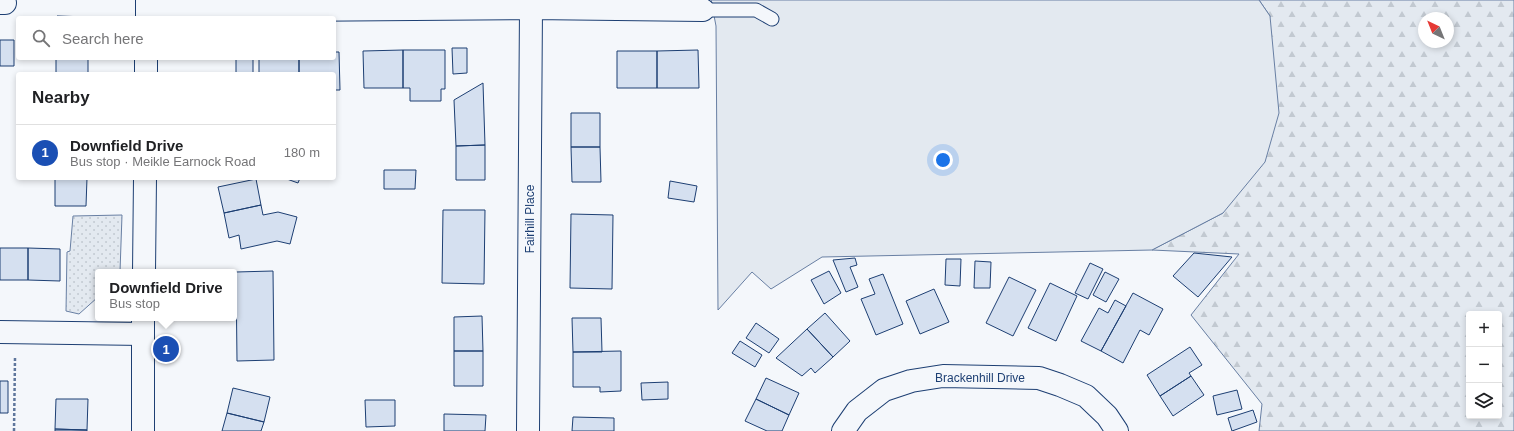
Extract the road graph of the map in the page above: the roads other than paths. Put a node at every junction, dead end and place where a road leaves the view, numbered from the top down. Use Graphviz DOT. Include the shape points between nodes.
graph roads {
  1 [pos="531,8"];
  2 [pos="147,10"];
  3 [pos="703,10"];
  4 [pos="772,19"];
  5 [pos="146,60"];
  6 [pos="146,72"];
  7 [pos="145,180"];
  8 [pos="144,269"];
  9 [pos="143,326"];
  10 [pos="8,332"];
  11 [pos="143,431"];
  12 [pos="528,431"];
  13 [pos="843,431"];
  14 [pos="1117,431"];
  1 -- 2 [label="street"];
  1 -- 3 [label="street"];
  1 -- 12 [label="street, Fairhill Place"];
  3 -- 4 [label="lane" via="756,10"];
  5 -- 6 [label="street"];
  7 -- 8 [label="street"];
  9 -- 10 [label="street"];
  9 -- 11 [label="street"];
  13 -- 14 [label="street, Brackenhill Drive" via="857,411 884,390 911,381 943,376 1039,378 1086,396"];
}
